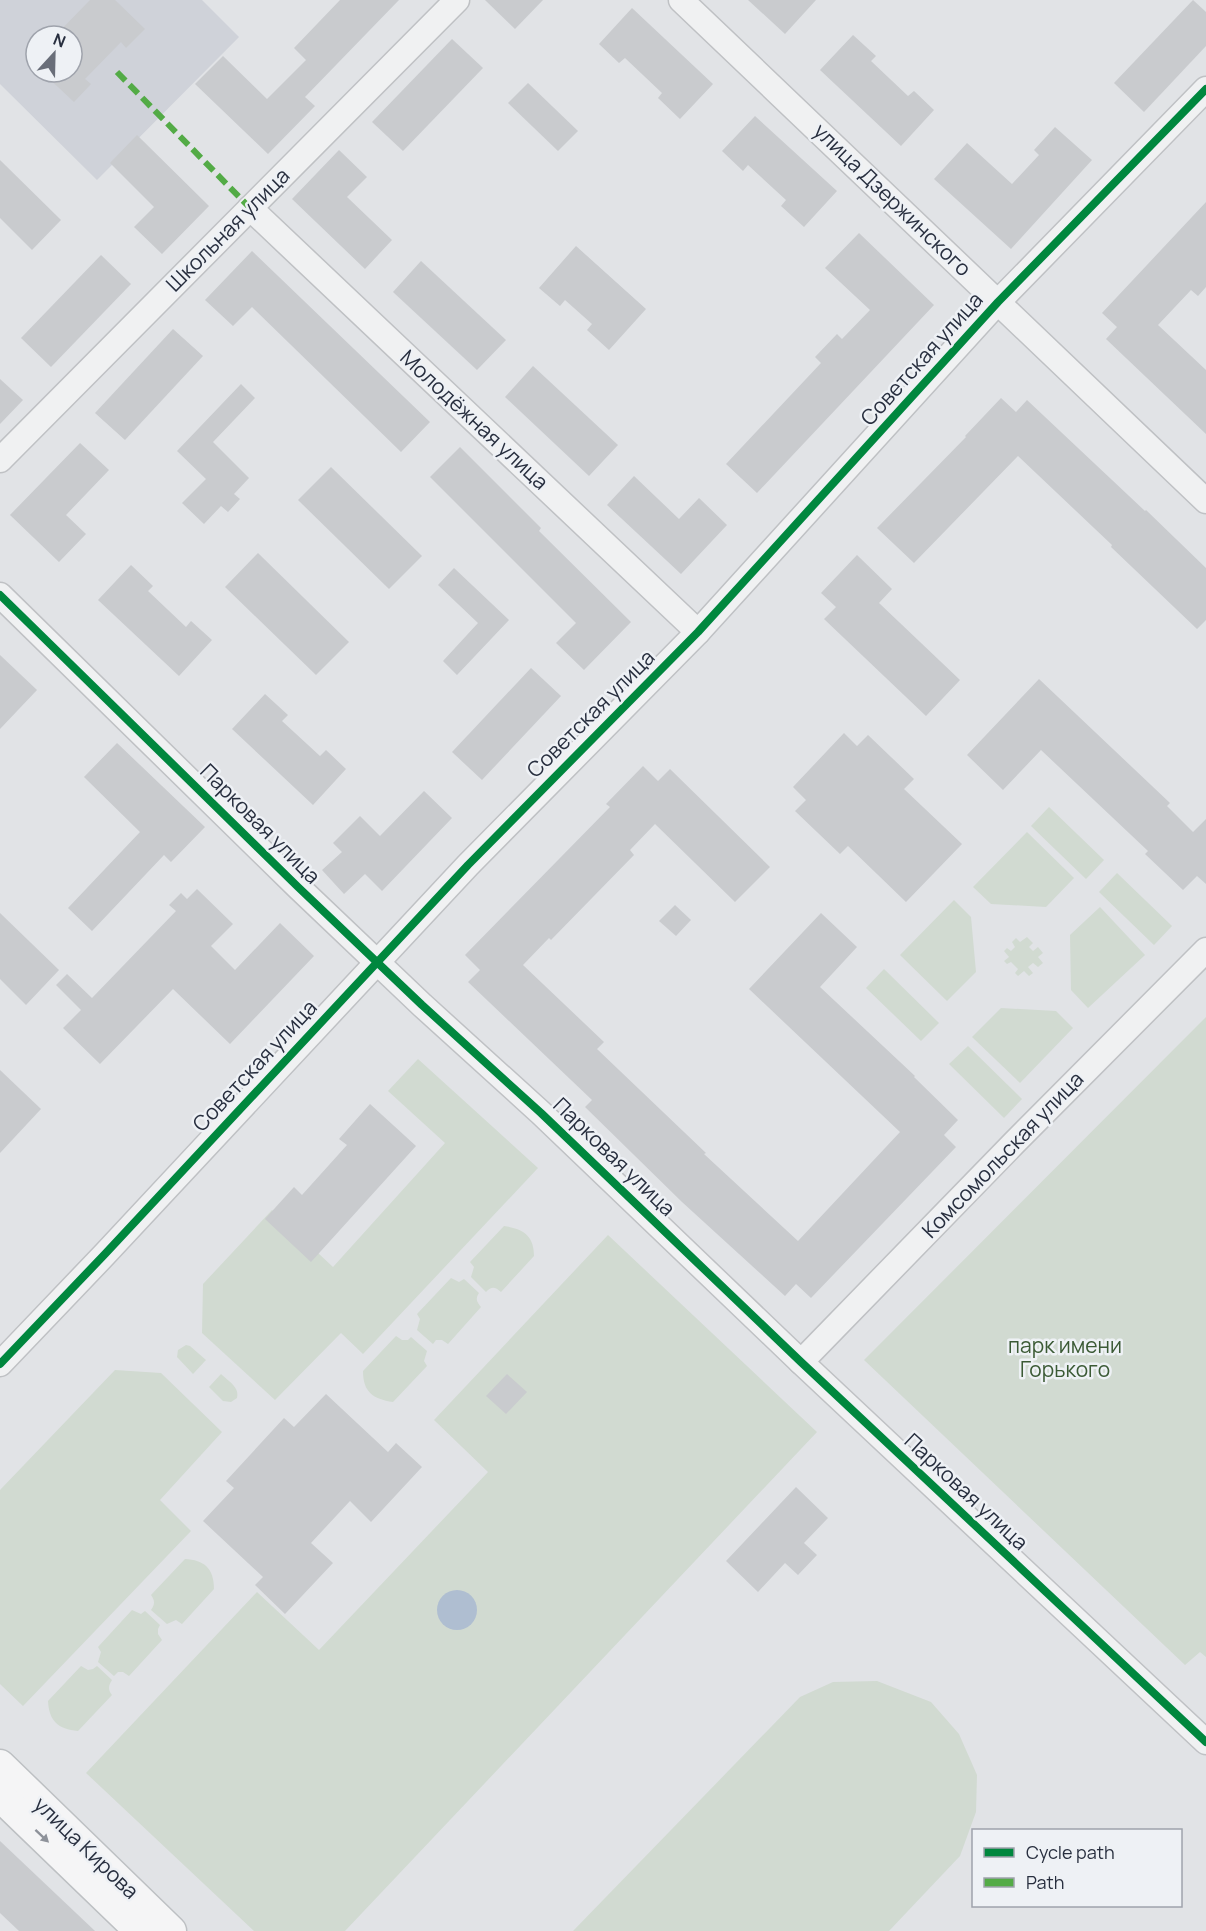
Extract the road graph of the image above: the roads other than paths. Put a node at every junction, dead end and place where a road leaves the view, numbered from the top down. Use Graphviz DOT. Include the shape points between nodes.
graph roads {
  1 [pos="457,0"];
  2 [pos="681,0"];
  3 [pos="1206,89"];
  4 [pos="250,208"];
  5 [pos="998,302"];
  6 [pos="0,460"];
  7 [pos="1206,501"];
  8 [pos="0,595"];
  9 [pos="698,632"];
  10 [pos="1206,950"];
  11 [pos="376,962"];
  12 [pos="801,1362"];
  13 [pos="0,1364"];
  14 [pos="1206,1742"];
  15 [pos="0,1765"];
  16 [pos="0,1796"];
  17 [pos="140,1931"];
  18 [pos="171,1931"];
  1 -- 4 [label="street, Школьная улица"];
  2 -- 5 [label="street, улица Дзержинского"];
  3 -- 5 [label="street, Советская улица"];
  4 -- 6 [label="street, Школьная улица"];
  4 -- 9 [label="street, Молодёжная улица"];
  5 -- 7 [label="street, улица Дзержинского"];
  5 -- 9 [label="street, Советская улица"];
  8 -- 11 [label="street, Парковая улица"];
  9 -- 11 [label="street, Советская улица"];
  10 -- 12 [label="street, Комсомольская улица"];
  11 -- 12 [label="street, Парковая улица" via="541,1113"];
  11 -- 13 [label="street, Советская улица"];
  12 -- 14 [label="street, Парковая улица"];
  15 -- 18 [label="main road, улица Кирова"];
  16 -- 17 [label="main road, улица Кирова, one-way"];
}
